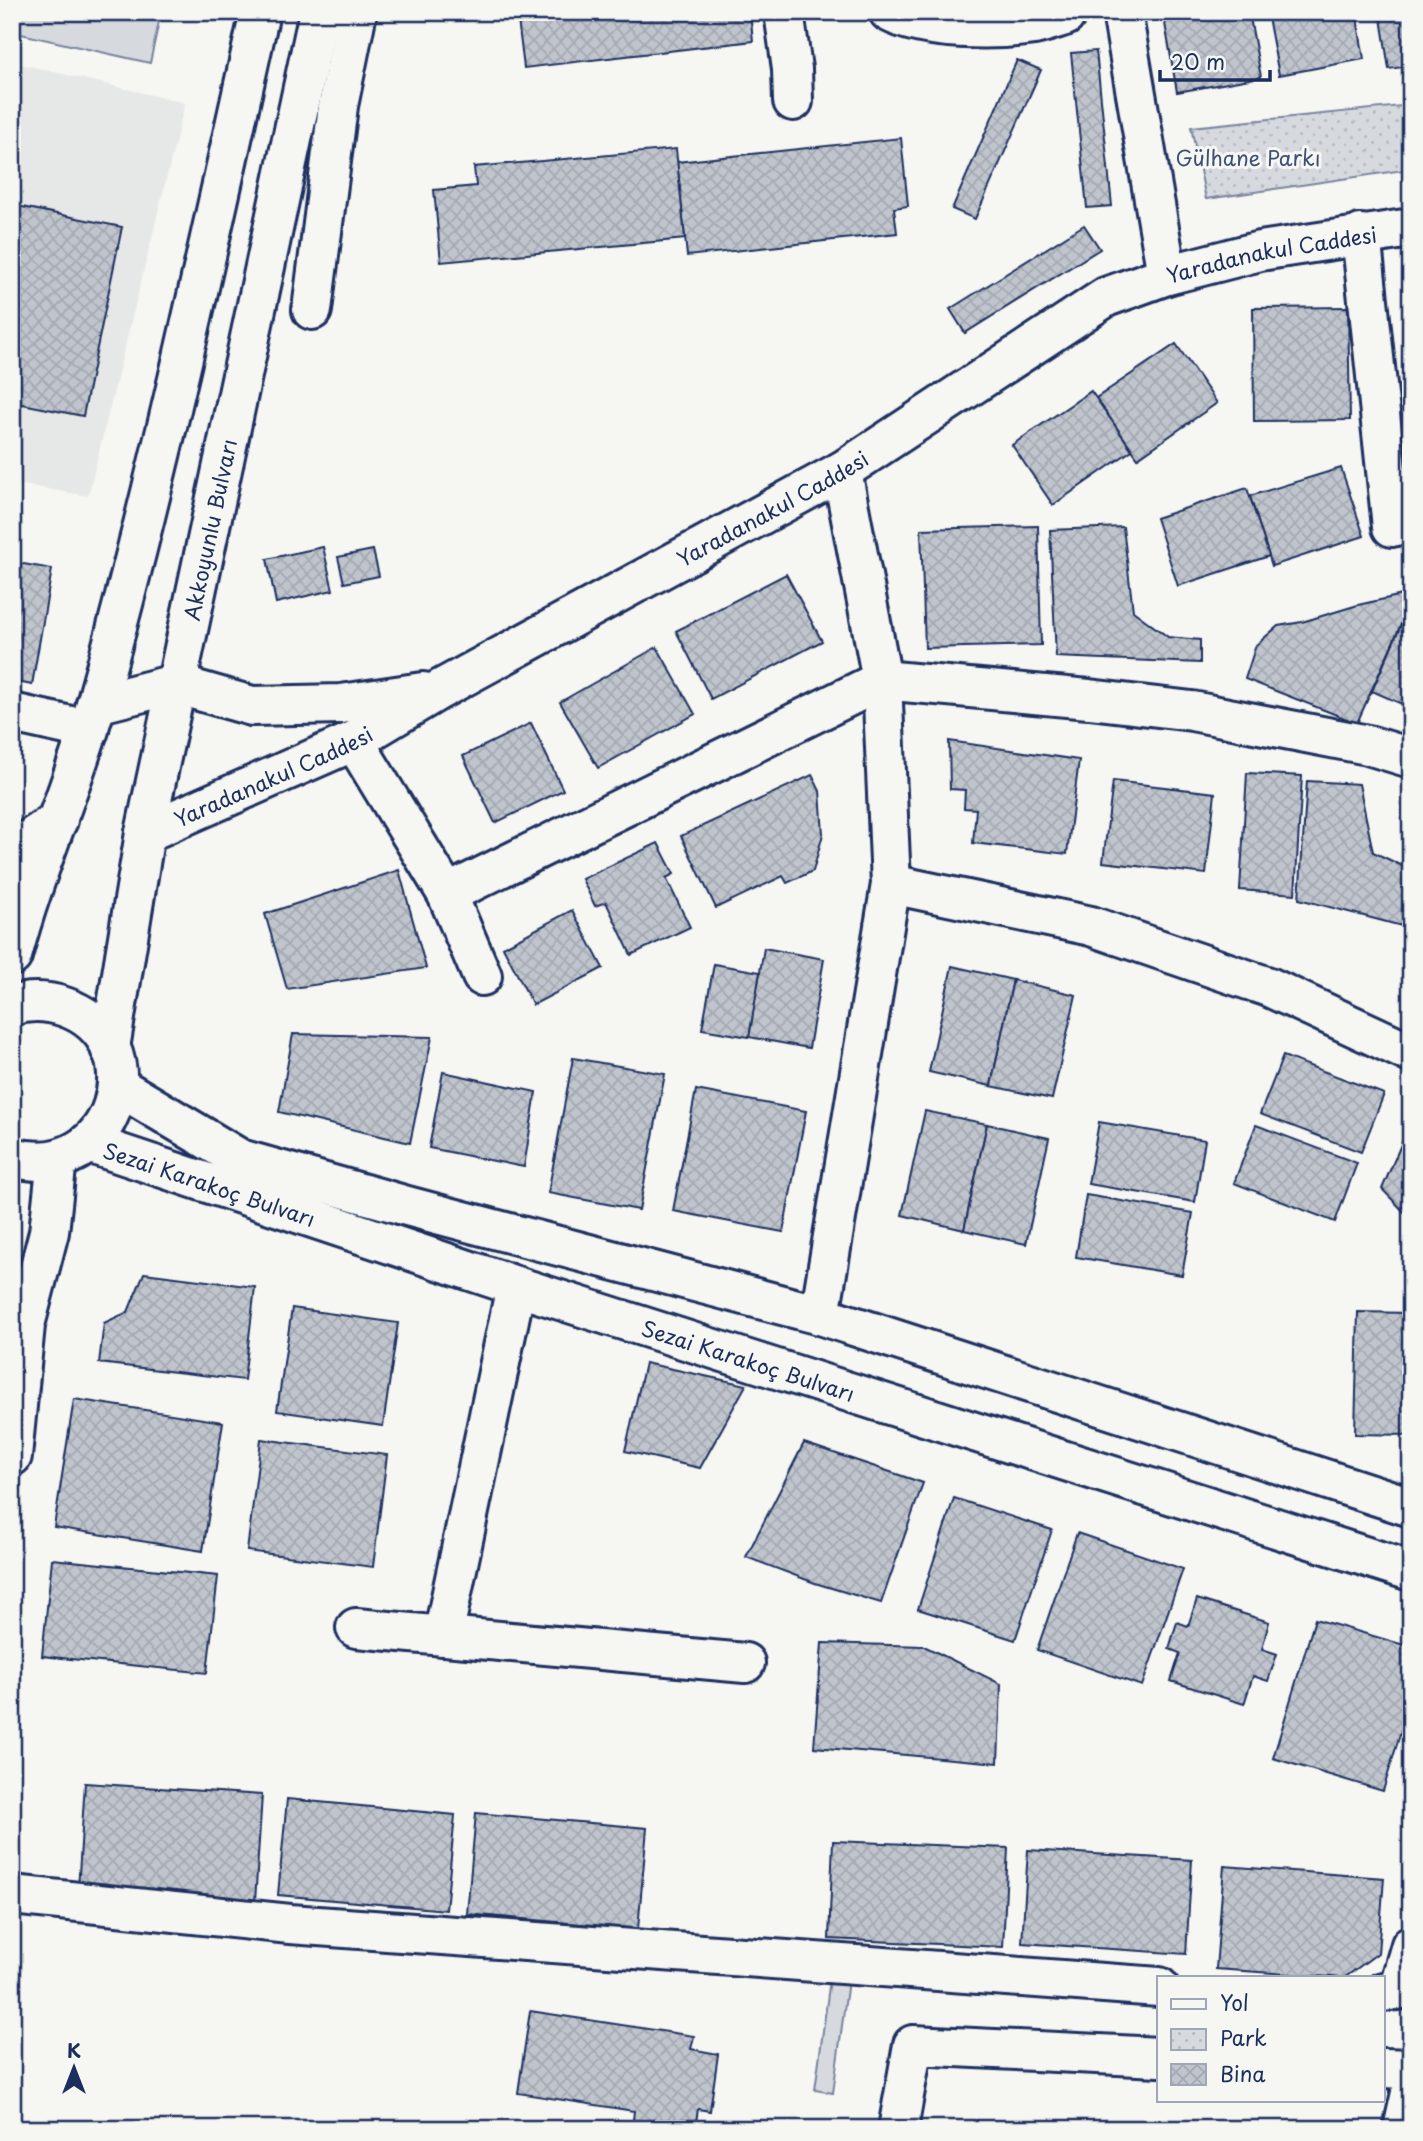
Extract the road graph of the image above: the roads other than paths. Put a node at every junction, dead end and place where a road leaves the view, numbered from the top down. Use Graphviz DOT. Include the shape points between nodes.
graph roads {
  1 [pos="260,12"];
  2 [pos="319,12"];
  3 [pos="357,12"];
  4 [pos="784,12"];
  5 [pos="889,12"];
  6 [pos="1066,12"];
  7 [pos="1122,12"];
  8 [pos="793,101"];
  9 [pos="1411,228"];
  10 [pos="1361,234"];
  11 [pos="1167,275"];
  12 [pos="312,310"];
  13 [pos="842,471"];
  14 [pos="1411,522"];
  15 [pos="882,680"];
  16 [pos="175,684"];
  17 [pos="439,690"];
  18 [pos="12,713"];
  19 [pos="93,717"];
  20 [pos="354,741"];
  21 [pos="1411,758"];
  22 [pos="58,820"];
  23 [pos="145,832"];
  24 [pos="12,850"];
  25 [pos="891,884"];
  26 [pos="447,894"];
  27 [pos="12,956"];
  28 [pos="482,976"];
  29 [pos="12,1006"];
  30 [pos="110,1048"];
  31 [pos="1411,1053"];
  32 [pos="118,1086"];
  33 [pos="73,1151"];
  34 [pos="12,1157"];
  35 [pos="516,1286"];
  36 [pos="820,1315"];
  37 [pos="12,1456"];
  38 [pos="1411,1507"];
  39 [pos="1411,1571"];
  40 [pos="356,1628"];
  41 [pos="443,1636"];
  42 [pos="745,1663"];
  43 [pos="12,1895"];
  44 [pos="1411,1945"];
  45 [pos="1157,1987"];
  46 [pos="1384,1992"];
  47 [pos="1157,2057"];
  48 [pos="1384,2068"];
  49 [pos="1411,2069"];
  50 [pos="1411,2093"];
  51 [pos="898,2129"];
  52 [pos="1403,2129"];
  1 -- 19 [label="street" via="162,452"];
  2 -- 16 [label="street, Akkoyunlu Bulvarı"];
  3 -- 12 [label="street" via="338,106"];
  4 -- 8 [label="street"];
  5 -- 6 [label="street" via="904,20 962,29 1034,25"];
  7 -- 11 [label="street"];
  9 -- 10 [label="street, Yaradanakul Caddesi"];
  10 -- 11 [label="street, Yaradanakul Caddesi" via="1260,251"];
  10 -- 14 [label="street" via="1392,527"];
  11 -- 13 [label="street, Yaradanakul Caddesi" via="1106,297"];
  13 -- 15 [label="street"];
  13 -- 17 [label="street, Yaradanakul Caddesi"];
  15 -- 21 [label="street" via="1192,711 1368,745"];
  15 -- 25 [label="street"];
  15 -- 26 [label="street"];
  16 -- 17 [label="street" via="251,706 341,704"];
  16 -- 19 [label="street"];
  16 -- 23 [label="street, Akkoyunlu Bulvarı"];
  17 -- 20 [label="street, Yaradanakul Caddesi"];
  18 -- 19 [label="street"];
  19 -- 22 [label="street"];
  20 -- 23 [label="street, Yaradanakul Caddesi"];
  20 -- 26 [label="street"];
  22 -- 24 [label="street"];
  22 -- 27 [label="street"];
  23 -- 30 [label="street, Akkoyunlu Bulvarı"];
  25 -- 31 [label="street" via="1091,926 1269,987"];
  25 -- 36 [label="street"];
  26 -- 28 [label="street"];
  29 -- 30 [label="street" via="49,1002 74,1011 96,1027"];
  30 -- 32 [label="street"];
  32 -- 33 [label="street" via="102,1129"];
  32 -- 36 [label="street, Sezai Karakoç Bulvarı" via="240,1159"];
  33 -- 34 [label="street" via="29,1162"];
  33 -- 35 [label="street, Sezai Karakoç Bulvarı"];
  33 -- 37 [label="street" via="25,1325"];
  35 -- 39 [label="street, Sezai Karakoç Bulvarı"];
  35 -- 41 [label="street"];
  36 -- 38 [label="street, Sezai Karakoç Bulvarı"];
  40 -- 41 [label="street"];
  41 -- 42 [label="street"];
  43 -- 45 [label="street" via="290,1924"];
  44 -- 46 [label="street" via="1398,1990"];
  47 -- 51 [label="street" via="913,2045"];
  48 -- 49 [label="street"];
  50 -- 52 [label="street"];
}
